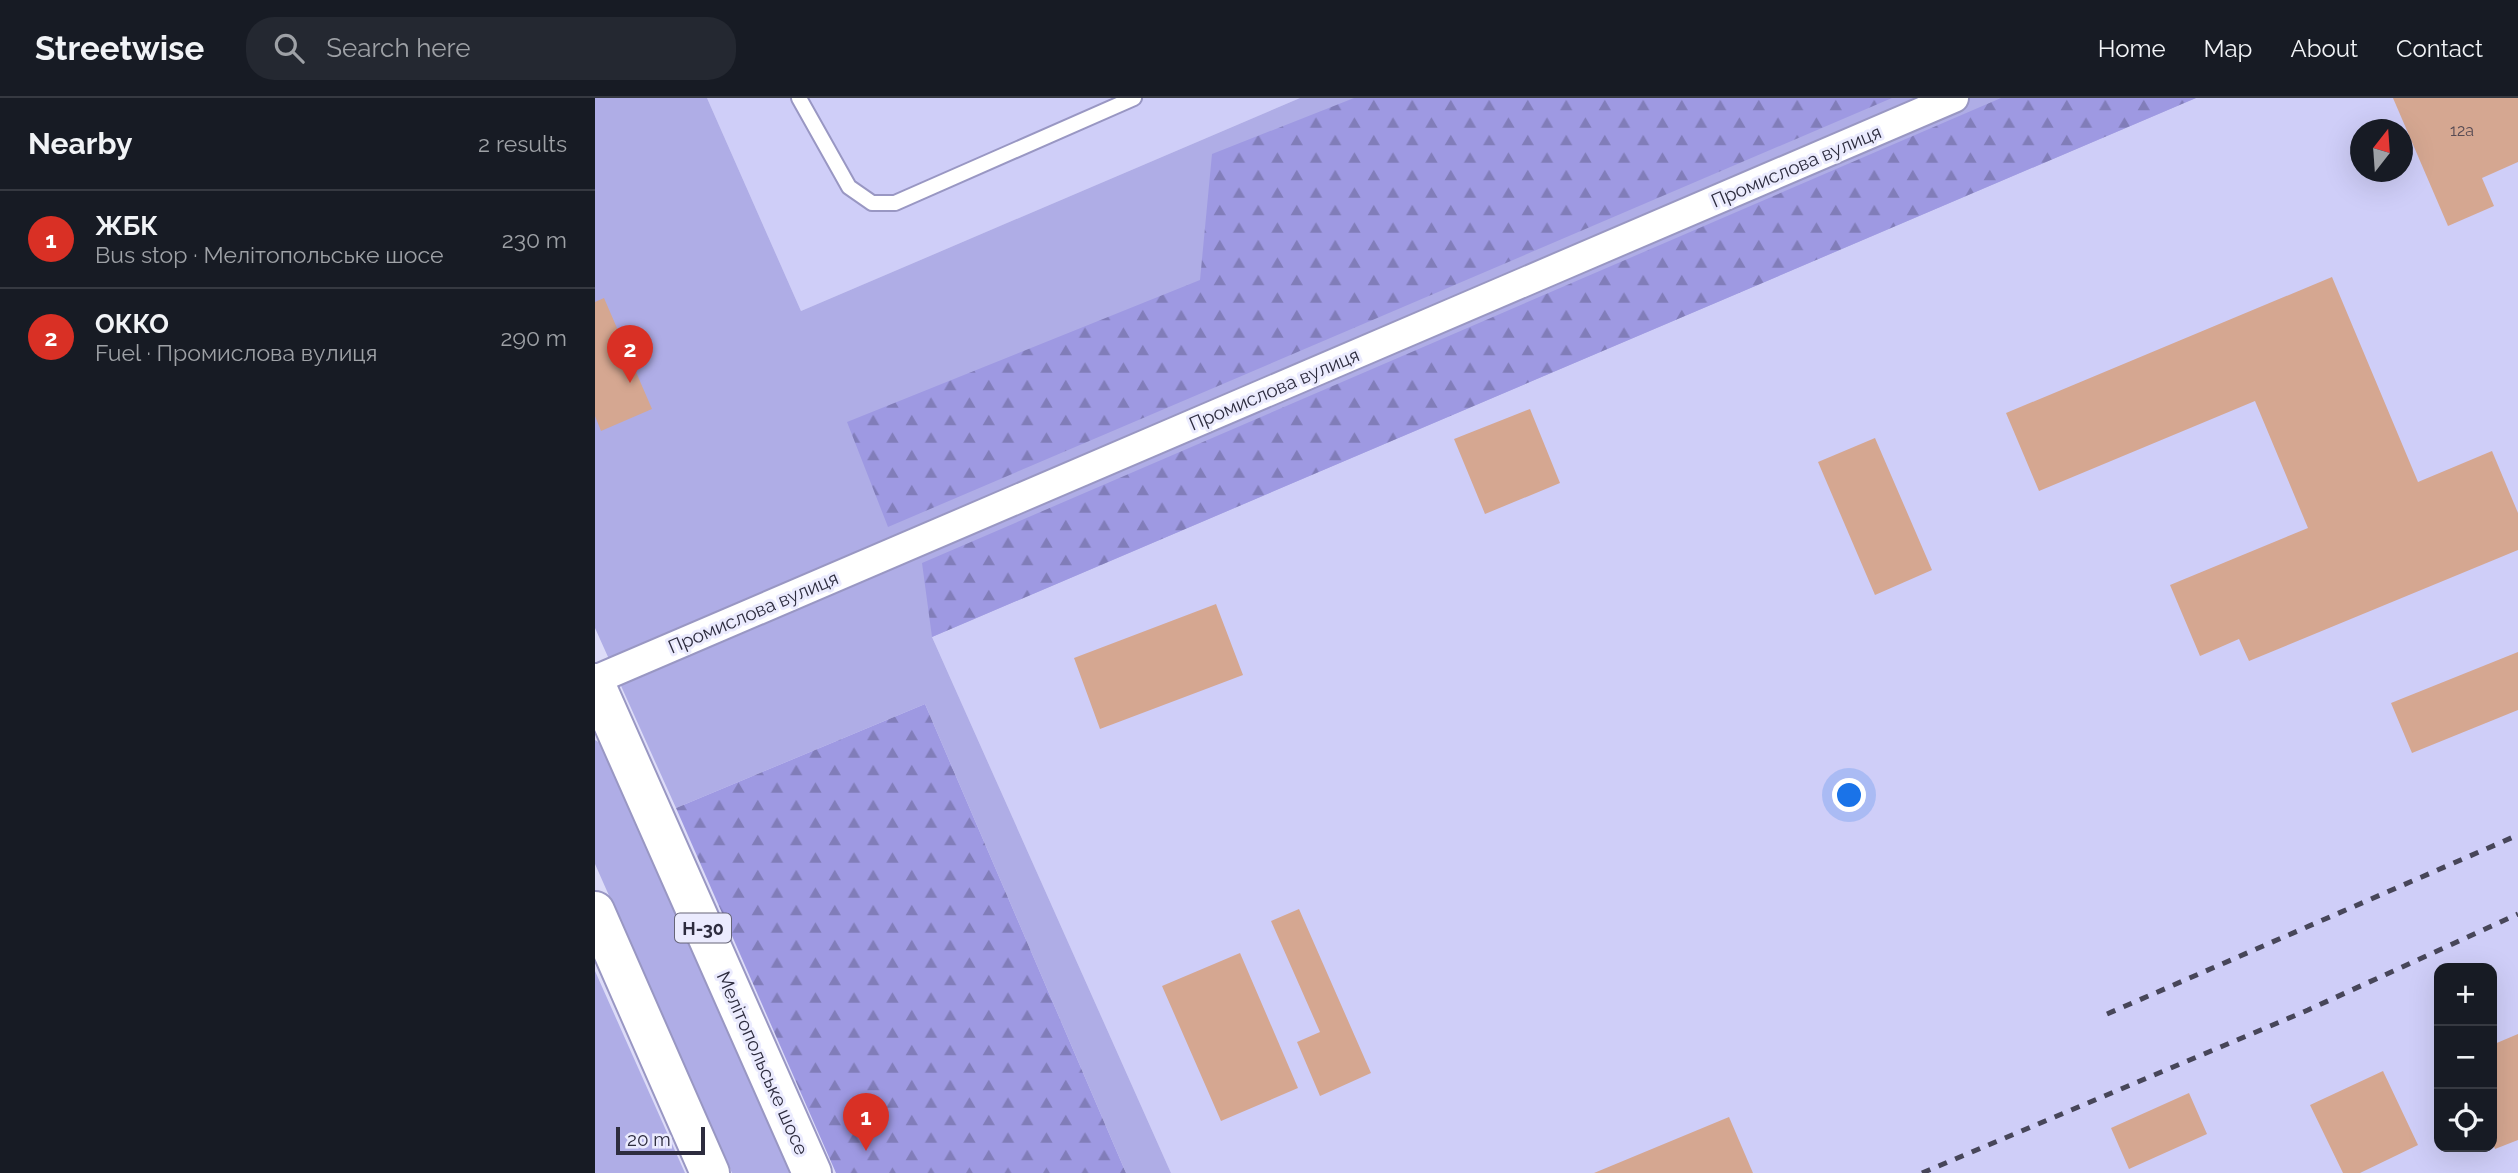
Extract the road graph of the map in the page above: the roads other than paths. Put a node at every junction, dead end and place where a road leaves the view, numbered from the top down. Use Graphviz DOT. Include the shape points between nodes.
graph roads {
  1 [pos="799,98"];
  2 [pos="1134,98"];
  3 [pos="1954,98"];
  4 [pos="595,681"];
  5 [pos="595,911"];
  6 [pos="710,1173"];
  7 [pos="812,1173"];
  1 -- 2 [label="lane" via="849,187 872,203 895,203"];
  3 -- 4 [label="street, Промислова вулиця"];
  4 -- 7 [label="main road, Мелітопольське шосе / Н-30"];
  5 -- 6 [label="main road"];
}
